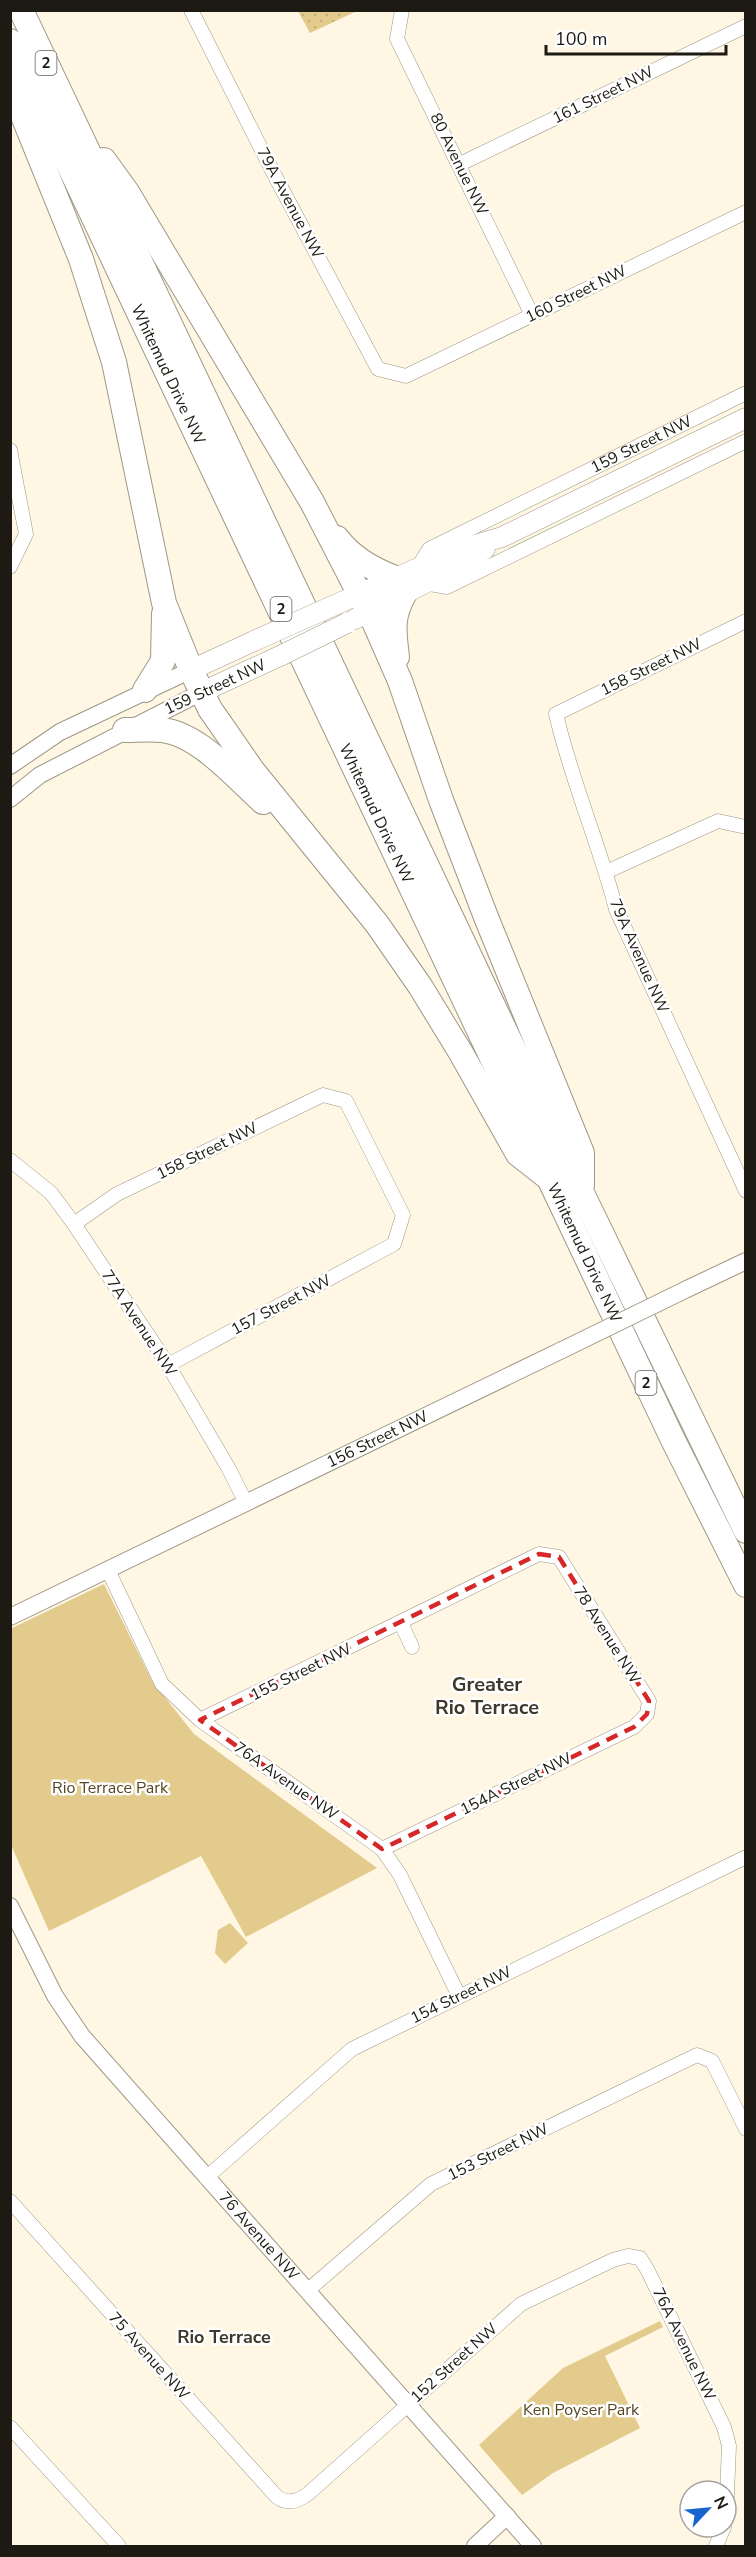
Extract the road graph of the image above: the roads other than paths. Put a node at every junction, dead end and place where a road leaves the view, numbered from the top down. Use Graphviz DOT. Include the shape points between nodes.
graph roads {
  1 [pos="21,10"];
  2 [pos="191,10"];
  3 [pos="402,10"];
  4 [pos="746,26"];
  5 [pos="10,41"];
  6 [pos="10,84"];
  7 [pos="70,115"];
  8 [pos="460,164"];
  9 [pos="746,212"];
  10 [pos="532,315"];
  11 [pos="406,376"];
  12 [pos="746,393"];
  13 [pos="746,418"];
  14 [pos="746,441"];
  15 [pos="10,450"];
  16 [pos="312,502"];
  17 [pos="10,567"];
  18 [pos="410,581"];
  19 [pos="164,603"];
  20 [pos="354,603"];
  21 [pos="746,621"];
  22 [pos="191,670"];
  23 [pos="400,681"];
  24 [pos="145,690"];
  25 [pos="202,692"];
  26 [pos="555,714"];
  27 [pos="125,730"];
  28 [pos="10,766"];
  29 [pos="10,799"];
  30 [pos="746,826"];
  31 [pos="606,872"];
  32 [pos="351,891"];
  33 [pos="10,1160"];
  34 [pos="549,1179"];
  35 [pos="746,1191"];
  36 [pos="582,1193"];
  37 [pos="74,1224"];
  38 [pos="394,1244"];
  39 [pos="746,1261"];
  40 [pos="168,1365"];
  41 [pos="246,1503"];
  42 [pos="746,1531"];
  43 [pos="560,1557"];
  44 [pos="108,1570"];
  45 [pos="746,1585"];
  46 [pos="10,1617"];
  47 [pos="401,1623"];
  48 [pos="412,1647"];
  49 [pos="647,1714"];
  50 [pos="200,1720"];
  51 [pos="382,1849"];
  52 [pos="746,1857"];
  53 [pos="10,1906"];
  54 [pos="459,1996"];
  55 [pos="746,2130"];
  56 [pos="206,2178"];
  57 [pos="10,2201"];
  58 [pos="634,2257"];
  59 [pos="307,2291"];
  60 [pos="408,2405"];
  61 [pos="10,2427"];
  62 [pos="728,2479"];
  63 [pos="294,2501"];
  64 [pos="507,2517"];
  65 [pos="119,2547"];
  66 [pos="475,2547"];
  67 [pos="533,2547"];
  1 -- 7 [label="highway, Whitemud Drive NW / 2"];
  2 -- 11 [label="street, 79A Avenue NW" via="378,369"];
  3 -- 8 [label="street, 80 Avenue NW" via="397,39"];
  4 -- 8 [label="street, 161 Street NW"];
  5 -- 34 [label="highway, Whitemud Drive NW / 2"];
  6 -- 19 [label="highway" via="81,259 114,362"];
  7 -- 16 [label="highway" via="127,192"];
  7 -- 36 [label="highway, Whitemud Drive NW / 2"];
  8 -- 10 [label="street, 80 Avenue NW"];
  9 -- 10 [label="street, 160 Street NW"];
  10 -- 11 [label="street, 160 Street NW"];
  12 -- 18 [label="street, 159 Street NW" via="429,549"];
  13 -- 18 [label="main road, 159 Street NW" via="502,537 468,561"];
  14 -- 18 [label="street, 159 Street NW" via="447,587"];
  15 -- 17 [label="street" via="26,534"];
  16 -- 18 [label="highway" via="344,548 381,573"];
  16 -- 20 [label="highway"];
  18 -- 20 [label="main road, 159 Street NW"];
  18 -- 23 [label="highway" via="394,621"];
  19 -- 22 [label="highway"];
  19 -- 24 [label="highway" via="163,662"];
  20 -- 22 [label="main road, 159 Street NW, bridge" via="256,640"];
  20 -- 23 [label="highway"];
  20 -- 25 [label="main road, 159 Street NW, bridge" via="346,623"];
  21 -- 26 [label="street, 158 Street NW"];
  22 -- 24 [label="street, 159 Street NW"];
  22 -- 25 [label="highway"];
  23 -- 36 [label="highway" via="478,896 582,1153"];
  24 -- 28 [label="street, 159 Street NW" via="60,732"];
  25 -- 27 [label="street, 159 Street NW"];
  25 -- 32 [label="highway" via="253,771"];
  26 -- 31 [label="street, 79A Avenue NW"];
  27 -- 29 [label="street, 159 Street NW" via="40,775"];
  27 -- 32 [label="highway" via="163,730 185,736 201,747 266,803"];
  30 -- 31 [label="street" via="718,821"];
  31 -- 35 [label="street, 79A Avenue NW" via="616,909"];
  32 -- 34 [label="highway" via="420,986 518,1154"];
  33 -- 37 [label="street, 77A Avenue NW" via="51,1193"];
  34 -- 45 [label="highway, Whitemud Drive NW / 2"];
  36 -- 42 [label="highway, Whitemud Drive NW / 2"];
  37 -- 38 [label="street, 158 Street NW" via="117,1194 323,1095 346,1101 403,1215"];
  37 -- 40 [label="street, 77A Avenue NW"];
  38 -- 40 [label="street, 157 Street NW"];
  39 -- 41 [label="street, 156 Street NW, bridge"];
  40 -- 41 [label="street, 77A Avenue NW"];
  41 -- 44 [label="street, 156 Street NW"];
  43 -- 47 [label="street, 155 Street NW" via="539,1554"];
  43 -- 49 [label="street, 78 Avenue NW" via="649,1701"];
  44 -- 46 [label="street, 156 Street NW"];
  44 -- 50 [label="street, 76A Avenue NW" via="162,1684"];
  47 -- 48 [label="street"];
  47 -- 50 [label="street, 155 Street NW"];
  49 -- 51 [label="street, 154A Street NW" via="634,1727"];
  50 -- 51 [label="street, 76A Avenue NW"];
  51 -- 54 [label="street, 76A Avenue NW"];
  52 -- 54 [label="street, 154 Street NW"];
  53 -- 56 [label="street, 76 Avenue NW" via="47,1982 73,2024"];
  54 -- 56 [label="street, 154 Street NW" via="348,2051"];
  55 -- 59 [label="street, 153 Street NW" via="712,2061 697,2055 431,2184"];
  56 -- 59 [label="street, 76 Avenue NW"];
  57 -- 63 [label="street, 75 Avenue NW" via="277,2497"];
  58 -- 60 [label="street, 152 Street NW" via="613,2260 521,2304"];
  58 -- 62 [label="street, 76A Avenue NW" via="640,2258 647,2269 727,2437"];
  59 -- 60 [label="street, 76 Avenue NW"];
  60 -- 63 [label="street, 152 Street NW" via="309,2493"];
  60 -- 64 [label="street, 76 Avenue NW"];
  61 -- 65 [label="street"];
  64 -- 66 [label="street"];
  64 -- 67 [label="street, 76 Avenue NW"];
}
